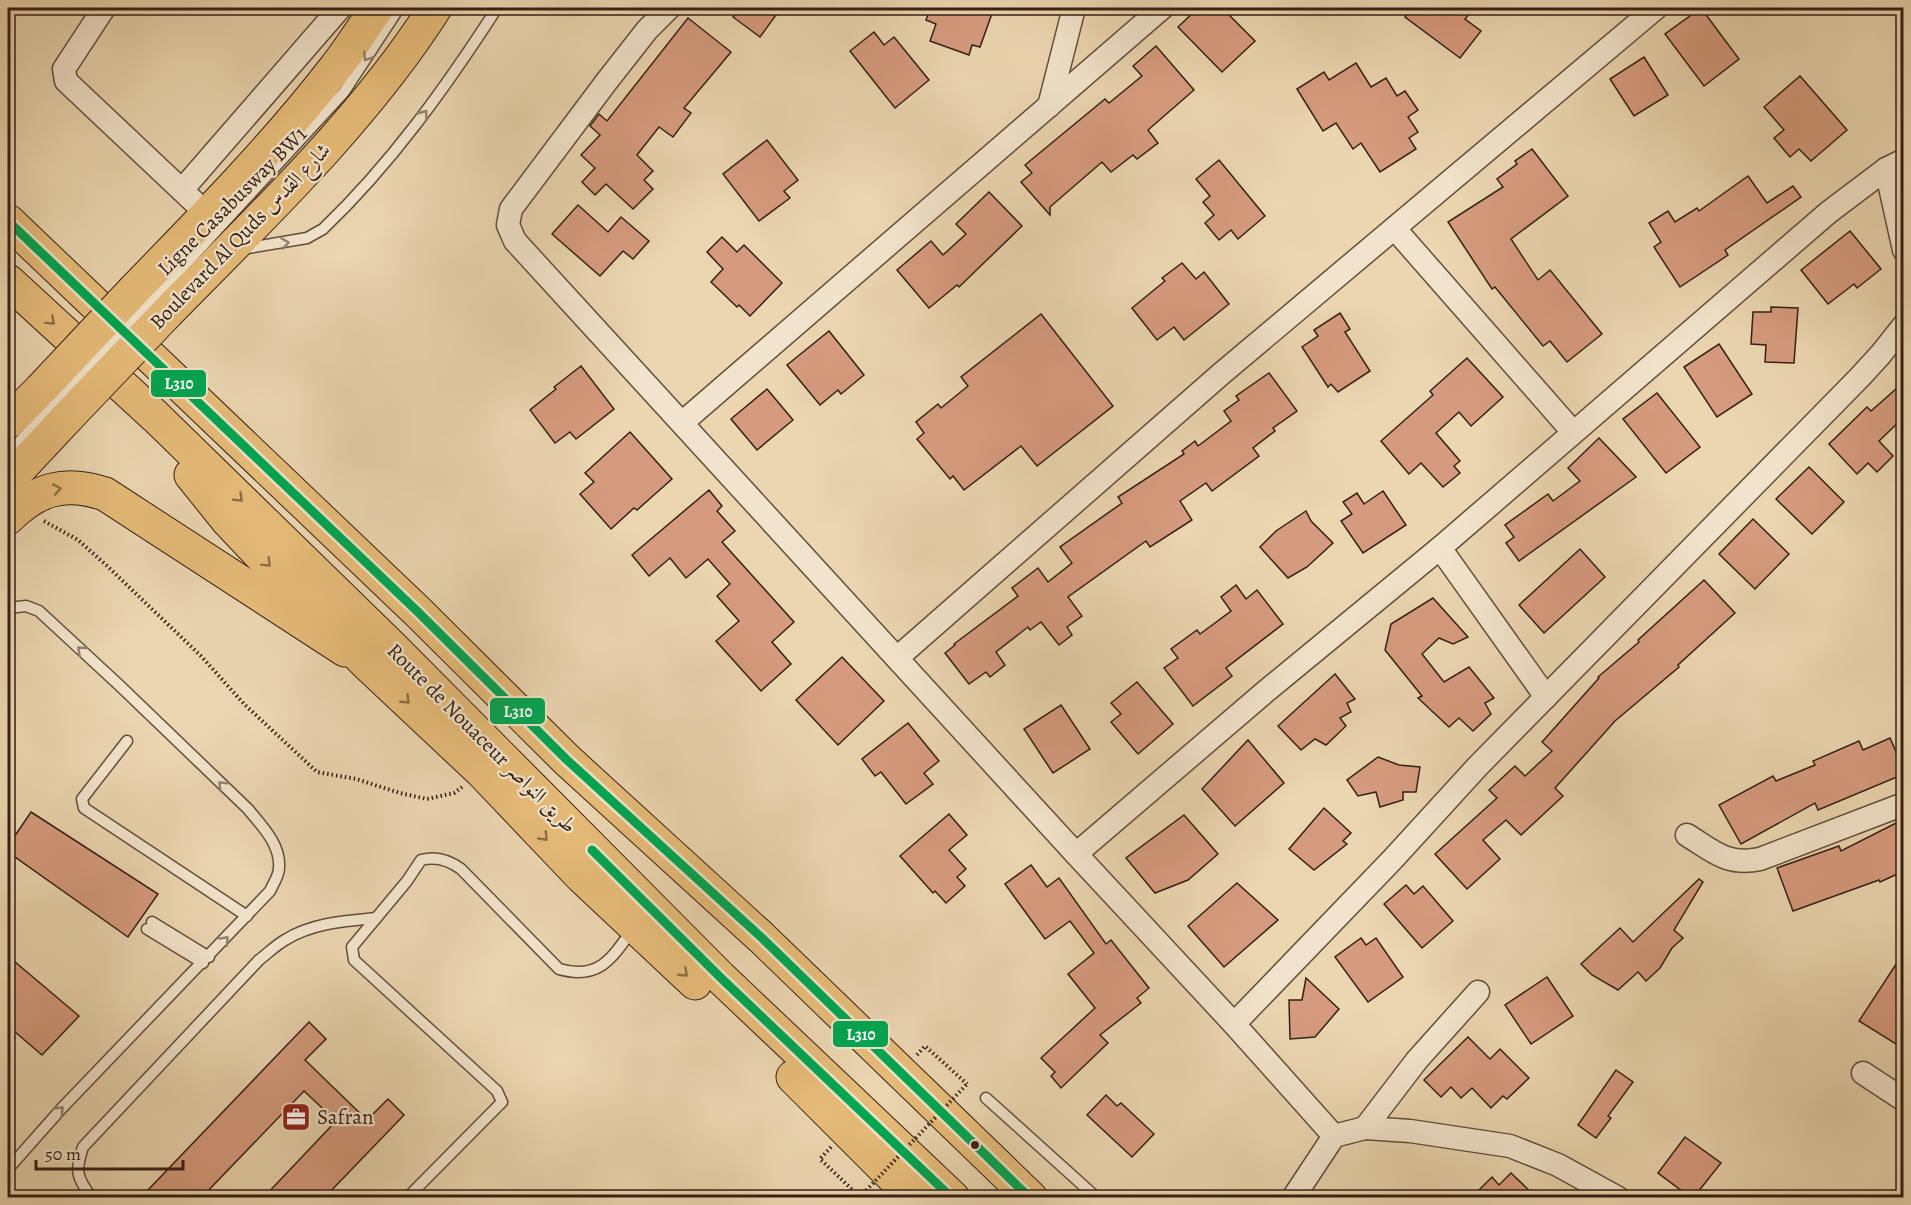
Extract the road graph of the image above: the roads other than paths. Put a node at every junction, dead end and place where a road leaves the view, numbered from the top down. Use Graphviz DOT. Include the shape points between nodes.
graph roads {
  1 [pos="104,8"];
  2 [pos="340,8"];
  3 [pos="377,8"];
  4 [pos="399,8"];
  5 [pos="435,8"];
  6 [pos="496,8"];
  7 [pos="669,8"];
  8 [pos="1074,8"];
  9 [pos="1162,8"];
  10 [pos="1656,8"];
  11 [pos="382,64"];
  12 [pos="1049,106"];
  13 [pos="1895,164"];
  14 [pos="293,167"];
  15 [pos="182,190"];
  16 [pos="253,208"];
  17 [pos="207,214"];
  18 [pos="8,221"];
  19 [pos="1395,228"];
  20 [pos="1904,250"];
  21 [pos="227,251"];
  22 [pos="8,281"];
  23 [pos="151,304"];
  24 [pos="1904,325"];
  25 [pos="55,405"];
  26 [pos="156,417"];
  27 [pos="8,422"];
  28 [pos="683,422"];
  29 [pos="1573,432"];
  30 [pos="8,454"];
  31 [pos="8,465"];
  32 [pos="8,481"];
  33 [pos="22,518"];
  34 [pos="1440,548"];
  35 [pos="8,608"];
  36 [pos="897,658"];
  37 [pos="366,663"];
  38 [pos="1546,697"];
  39 [pos="127,741"];
  40 [pos="1904,804"];
  41 [pos="1687,835"];
  42 [pos="1076,854"];
  43 [pos="247,916"];
  44 [pos="376,918"];
  45 [pos="149,926"];
  46 [pos="635,927"];
  47 [pos="206,960"];
  48 [pos="1478,992"];
  49 [pos="1234,1024"];
  50 [pos="1863,1073"];
  51 [pos="986,1098"];
  52 [pos="1904,1100"];
  53 [pos="1365,1128"];
  54 [pos="1334,1136"];
  55 [pos="8,1169"];
  56 [pos="92,1197"];
  57 [pos="406,1197"];
  58 [pos="914,1197"];
  59 [pos="953,1197"];
  60 [pos="1031,1197"];
  61 [pos="1097,1197"];
  62 [pos="1293,1197"];
  63 [pos="1618,1197"];
  1 -- 15 [label="street" via="64,69 66,81"];
  2 -- 15 [label="street"];
  3 -- 17 [label="main road, Boulevard Al Quds شارع القدس" via="336,68"];
  4 -- 23 [label="lane, Ligne Casabusway BW1, one-way" via="344,92"];
  5 -- 21 [label="main road, Boulevard Al Quds شارع القدس" via="360,109"];
  21 -- 6 [label="lane, one-way" via="295,241 323,229 408,135"];
  7 -- 28 [label="street" via="647,30 525,189 511,209 508,225 530,259"];
  8 -- 12 [label="street"];
  9 -- 12 [label="street"];
  10 -- 19 [label="street"];
  11 -- 14 [label="lane, Ligne Casabusway BW1" via="358,101"];
  12 -- 28 [label="street"];
  13 -- 20 [label="street"];
  13 -- 29 [label="street" via="1829,212"];
  15 -- 17 [label="street"];
  16 -- 23 [label="lane, Ligne Casabusway BW1"];
  17 -- 23 [label="main road, Boulevard Al Quds شارع القدس"];
  18 -- 60 [label="main road" via="418,612 567,760 762,938"];
  19 -- 29 [label="street"];
  19 -- 36 [label="street" via="1221,374"];
  21 -- 23 [label="main road, Boulevard Al Quds شارع القدس"];
  22 -- 26 [label="main road, Route de Nouaceur طريق النواصر, one-way"];
  23 -- 25 [label="main road, Boulevard Al Quds شارع القدس, bridge"];
  24 -- 38 [label="street" via="1860,377"];
  25 -- 27 [label="main road, Boulevard Al Quds شارع القدس"];
  25 -- 30 [label="lane"];
  25 -- 31 [label="lane"];
  25 -- 32 [label="main road, Boulevard Al Quds شارع القدس"];
  26 -- 37 [label="main road, one-way" via="182,462 228,521"];
  26 -- 59 [label="main road, Route de Nouaceur طريق النواصر, one-way" via="391,646 721,978"];
  28 -- 36 [label="street"];
  29 -- 34 [label="street"];
  33 -- 37 [label="main road, one-way" via="31,498 47,491 84,487 105,494"];
  34 -- 38 [label="street"];
  34 -- 42 [label="street"];
  43 -- 35 [label="lane, one-way" via="270,891 279,870 278,853 267,831 39,611 26,606"];
  36 -- 42 [label="street"];
  37 -- 46 [label="main road, one-way" via="482,772"];
  38 -- 49 [label="street"];
  39 -- 43 [label="lane" via="81,799 84,808"];
  40 -- 41 [label="street" via="1745,862 1728,860"];
  42 -- 49 [label="street"];
  47 -- 43 [label="lane, one-way"];
  44 -- 46 [label="lane" via="422,860 431,858 451,861 461,869 559,969 586,974 599,968"];
  44 -- 56 [label="lane" via="335,921 308,930 284,940 259,960 83,1147 77,1166 81,1183"];
  44 -- 57 [label="lane" via="352,947 354,960 497,1091 502,1102"];
  45 -- 47 [label="lane"];
  46 -- 58 [label="main road, one-way"];
  55 -- 47 [label="lane, one-way"];
  48 -- 53 [label="street"];
  49 -- 54 [label="street"];
  50 -- 52 [label="street"];
  51 -- 61 [label="lane"];
  53 -- 54 [label="street"];
  53 -- 63 [label="street" via="1510,1146 1558,1165"];
  54 -- 62 [label="street"];
}
